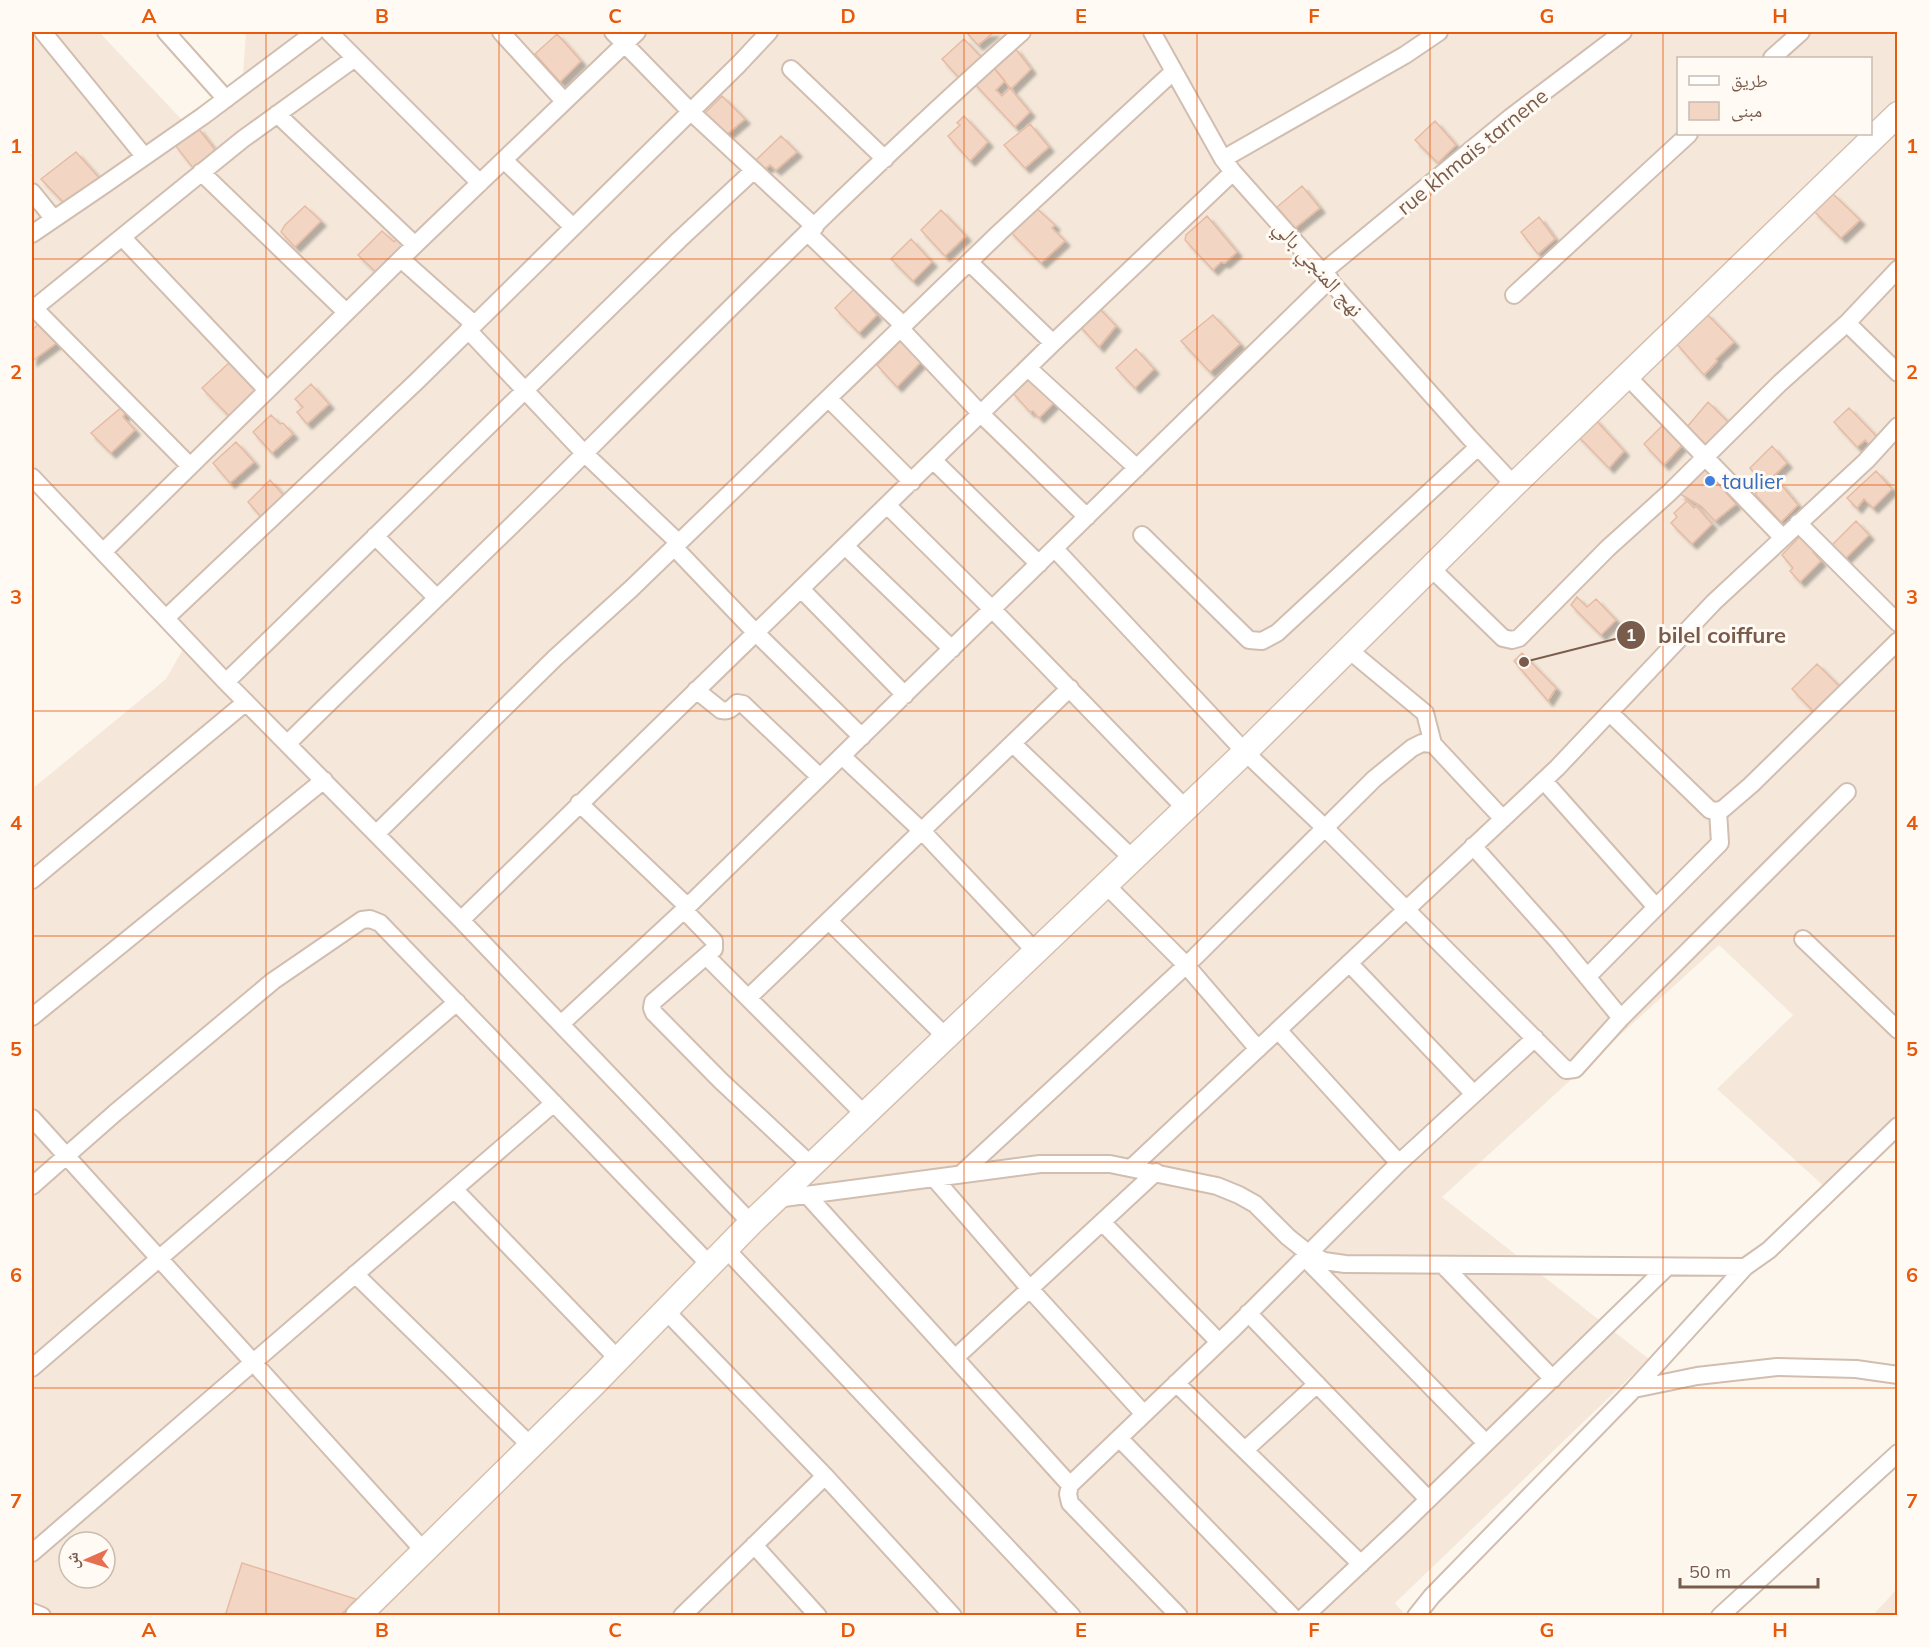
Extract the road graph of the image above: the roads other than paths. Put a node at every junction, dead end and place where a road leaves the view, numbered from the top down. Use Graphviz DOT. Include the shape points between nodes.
graph roads {
  1 [pos="43,32"];
  2 [pos="167,32"];
  3 [pos="315,32"];
  4 [pos="329,32"];
  5 [pos="501,32"];
  6 [pos="637,32"];
  7 [pos="769,32"];
  8 [pos="1022,32"];
  9 [pos="1152,32"];
  10 [pos="1439,32"];
  11 [pos="1623,32"];
  12 [pos="1801,32"];
  13 [pos="619,38"];
  14 [pos="1773,57"];
  15 [pos="355,58"];
  16 [pos="791,69"];
  17 [pos="1174,71"];
  18 [pos="226,99"];
  19 [pos="564,101"];
  20 [pos="690,111"];
  21 [pos="277,114"];
  22 [pos="1898,114"];
  23 [pos="1688,135"];
  24 [pos="144,156"];
  25 [pos="885,159"];
  26 [pos="504,160"];
  27 [pos="1228,166"];
  28 [pos="753,171"];
  29 [pos="201,172"];
  30 [pos="480,183"];
  31 [pos="32,192"];
  32 [pos="53,218"];
  33 [pos="573,227"];
  34 [pos="811,230"];
  35 [pos="32,234"];
  36 [pos="122,237"];
  37 [pos="415,245"];
  38 [pos="401,259"];
  39 [pos="969,262"];
  40 [pos="1898,269"];
  41 [pos="1326,276"];
  42 [pos="1514,295"];
  43 [pos="33,309"];
  44 [pos="346,312"];
  45 [pos="1846,322"];
  46 [pos="471,327"];
  47 [pos="902,327"];
  48 [pos="1053,343"];
  49 [pos="1028,368"];
  50 [pos="1898,373"];
  51 [pos="1627,376"];
  52 [pos="267,390"];
  53 [pos="525,390"];
  54 [pos="829,399"];
  55 [pos="981,414"];
  56 [pos="1898,426"];
  57 [pos="1478,447"];
  58 [pos="584,453"];
  59 [pos="1706,457"];
  60 [pos="933,460"];
  61 [pos="190,466"];
  62 [pos="1137,468"];
  63 [pos="32,477"];
  64 [pos="912,482"];
  65 [pos="1514,485"];
  66 [pos="887,505"];
  67 [pos="1087,517"];
  68 [pos="1798,523"];
  69 [pos="375,536"];
  70 [pos="1142,536"];
  71 [pos="1783,538"];
  72 [pos="676,545"];
  73 [pos="845,546"];
  74 [pos="1055,549"];
  75 [pos="103,552"];
  76 [pos="1039,564"];
  77 [pos="1431,568"];
  78 [pos="801,589"];
  79 [pos="437,598"];
  80 [pos="993,610"];
  81 [pos="166,618"];
  82 [pos="1898,623"];
  83 [pos="756,633"];
  84 [pos="1898,641"];
  85 [pos="952,649"];
  86 [pos="1349,650"];
  87 [pos="226,682"];
  88 [pos="1070,688"];
  89 [pos="696,690"];
  90 [pos="905,695"];
  91 [pos="246,702"];
  92 [pos="1610,713"];
  93 [pos="862,736"];
  94 [pos="287,744"];
  95 [pos="1013,744"];
  96 [pos="1433,744"];
  97 [pos="1245,752"];
  98 [pos="842,756"];
  99 [pos="820,777"];
  100 [pos="324,780"];
  101 [pos="1544,781"];
  102 [pos="1847,792"];
  103 [pos="579,803"];
  104 [pos="1186,809"];
  105 [pos="1718,811"];
  106 [pos="1503,819"];
  107 [pos="1324,828"];
  108 [pos="923,832"];
  109 [pos="377,833"];
  110 [pos="1473,846"];
  111 [pos="1133,859"];
  112 [pos="32,880"];
  113 [pos="1106,885"];
  114 [pos="1656,907"];
  115 [pos="685,908"];
  116 [pos="1406,910"];
  117 [pos="461,920"];
  118 [pos="829,921"];
  119 [pos="1803,939"];
  120 [pos="1036,952"];
  121 [pos="706,956"];
  122 [pos="1349,963"];
  123 [pos="1186,965"];
  124 [pos="1587,977"];
  125 [pos="748,998"];
  126 [pos="457,1002"];
  127 [pos="32,1017"];
  128 [pos="1621,1018"];
  129 [pos="562,1023"];
  130 [pos="1278,1030"];
  131 [pos="1898,1030"];
  132 [pos="946,1037"];
  133 [pos="1535,1038"];
  134 [pos="1258,1049"];
  135 [pos="1474,1094"];
  136 [pos="554,1103"];
  137 [pos="865,1115"];
  138 [pos="32,1118"];
  139 [pos="1898,1126"];
  140 [pos="65,1155"];
  141 [pos="1399,1163"];
  142 [pos="812,1166"];
  143 [pos="1131,1168"];
  144 [pos="1156,1172"];
  145 [pos="962,1174"];
  146 [pos="934,1178"];
  147 [pos="32,1186"];
  148 [pos="454,1189"];
  149 [pos="807,1195"];
  150 [pos="776,1199"];
  151 [pos="1102,1222"];
  152 [pos="751,1223"];
  153 [pos="1306,1255"];
  154 [pos="718,1257"];
  155 [pos="158,1258"];
  156 [pos="1443,1265"];
  157 [pos="1667,1267"];
  158 [pos="1745,1267"];
  159 [pos="355,1274"];
  160 [pos="1030,1289"];
  161 [pos="666,1311"];
  162 [pos="1248,1313"];
  163 [pos="1219,1342"];
  164 [pos="955,1358"];
  165 [pos="618,1359"];
  166 [pos="253,1362"];
  167 [pos="32,1368"];
  168 [pos="1898,1375"];
  169 [pos="1553,1379"];
  170 [pos="1176,1383"];
  171 [pos="1317,1384"];
  172 [pos="1634,1389"];
  173 [pos="1144,1414"];
  174 [pos="1119,1438"];
  175 [pos="1486,1443"];
  176 [pos="531,1446"];
  177 [pos="1245,1450"];
  178 [pos="1898,1453"];
  179 [pos="825,1476"];
  180 [pos="1070,1485"];
  181 [pos="1428,1499"];
  182 [pos="753,1545"];
  183 [pos="424,1551"];
  184 [pos="32,1553"];
  185 [pos="1361,1564"];
  186 [pos="32,1612"];
  187 [pos="815,1614"];
  188 [pos="42,1616"];
  189 [pos="358,1616"];
  190 [pos="682,1616"];
  191 [pos="953,1616"];
  192 [pos="1072,1616"];
  193 [pos="1179,1616"];
  194 [pos="1292,1616"];
  195 [pos="1305,1616"];
  196 [pos="1416,1616"];
  197 [pos="1720,1616"];
  1 -- 24 [label="street"];
  2 -- 18 [label="street"];
  3 -- 18 [label="street"];
  4 -- 15 [label="street"];
  5 -- 19 [label="street"];
  6 -- 13 [label="street"];
  7 -- 20 [label="street"];
  8 -- 25 [label="street"];
  9 -- 17 [label="street, نهج المنجي بالي"];
  10 -- 27 [label="street"];
  11 -- 41 [label="street, rue khmais tarnene" via="1511,117"];
  12 -- 14 [label="street"];
  13 -- 19 [label="street"];
  13 -- 20 [label="street"];
  15 -- 21 [label="street"];
  15 -- 30 [label="street"];
  16 -- 25 [label="street"];
  17 -- 27 [label="street, نهج المنجي بالي"];
  17 -- 39 [label="street"];
  18 -- 24 [label="street"];
  19 -- 26 [label="street"];
  20 -- 28 [label="street"];
  20 -- 33 [label="street"];
  21 -- 29 [label="street"];
  21 -- 37 [label="street"];
  22 -- 51 [label="street"];
  23 -- 42 [label="street"];
  24 -- 32 [label="street"];
  25 -- 34 [label="street"];
  26 -- 30 [label="street"];
  26 -- 33 [label="street"];
  27 -- 41 [label="street, نهج المنجي بالي"];
  27 -- 48 [label="street"];
  28 -- 34 [label="street"];
  28 -- 53 [label="street"];
  29 -- 36 [label="street"];
  29 -- 44 [label="street"];
  30 -- 37 [label="street"];
  31 -- 32 [label="street"];
  32 -- 35 [label="street"];
  33 -- 46 [label="street"];
  34 -- 47 [label="street"];
  34 -- 58 [label="street"];
  36 -- 43 [label="street"];
  36 -- 52 [label="street"];
  37 -- 38 [label="street"];
  38 -- 44 [label="street"];
  38 -- 46 [label="street"];
  39 -- 47 [label="street"];
  39 -- 48 [label="street"];
  40 -- 45 [label="street"];
  41 -- 57 [label="street, نهج المنجي بالي"];
  41 -- 62 [label="street, rue khmais tarnene"];
  43 -- 61 [label="street"];
  44 -- 52 [label="street"];
  45 -- 50 [label="street"];
  45 -- 59 [label="street"];
  46 -- 53 [label="street"];
  46 -- 81 [label="street"];
  47 -- 54 [label="street"];
  47 -- 55 [label="street"];
  48 -- 49 [label="street"];
  49 -- 55 [label="street"];
  49 -- 62 [label="street"];
  51 -- 59 [label="street"];
  51 -- 65 [label="street"];
  52 -- 61 [label="street"];
  53 -- 58 [label="street"];
  53 -- 69 [label="street"];
  54 -- 64 [label="street"];
  54 -- 72 [label="street"];
  55 -- 60 [label="street"];
  55 -- 67 [label="street"];
  56 -- 68 [label="street"];
  57 -- 65 [label="street, نهج المنجي بالي"];
  57 -- 70 [label="street" via="1277,633 1262,641 1249,640"];
  58 -- 72 [label="street"];
  58 -- 79 [label="street"];
  59 -- 71 [label="street"];
  59 -- 77 [label="street" via="1519,638 1503,638"];
  60 -- 64 [label="street"];
  60 -- 76 [label="street"];
  61 -- 75 [label="street"];
  62 -- 67 [label="street, rue khmais tarnene"];
  63 -- 75 [label="street"];
  64 -- 66 [label="street"];
  65 -- 77 [label="street"];
  66 -- 73 [label="street"];
  66 -- 80 [label="street"];
  67 -- 74 [label="street, rue khmais tarnene"];
  68 -- 71 [label="street"];
  68 -- 82 [label="street"];
  69 -- 79 [label="street"];
  69 -- 87 [label="street"];
  71 -- 92 [label="street" via="1714,602"];
  72 -- 83 [label="street"];
  72 -- 109 [label="street"];
  73 -- 78 [label="street"];
  73 -- 85 [label="street"];
  74 -- 76 [label="street, rue khmais tarnene"];
  74 -- 97 [label="street"];
  75 -- 81 [label="street"];
  76 -- 80 [label="street, rue khmais tarnene"];
  77 -- 86 [label="street"];
  78 -- 83 [label="street"];
  78 -- 90 [label="street"];
  79 -- 94 [label="street"];
  80 -- 85 [label="street, rue khmais tarnene"];
  80 -- 88 [label="street"];
  81 -- 87 [label="street"];
  83 -- 89 [label="street"];
  83 -- 93 [label="street"];
  84 -- 105 [label="street" via="1751,785"];
  85 -- 90 [label="street, rue khmais tarnene"];
  86 -- 96 [label="street" via="1425,713"];
  86 -- 97 [label="street"];
  87 -- 91 [label="street"];
  88 -- 95 [label="street"];
  88 -- 104 [label="street"];
  89 -- 99 [label="street" via="721,710 743,704"];
  89 -- 103 [label="street"];
  90 -- 93 [label="street, rue khmais tarnene"];
  91 -- 94 [label="street"];
  91 -- 112 [label="street"];
  92 -- 101 [label="street"];
  92 -- 105 [label="street" via="1691,793 1710,810"];
  93 -- 98 [label="street, rue khmais tarnene"];
  94 -- 100 [label="street"];
  95 -- 108 [label="street"];
  95 -- 111 [label="street"];
  96 -- 106 [label="street"];
  96 -- 107 [label="street" via="1422,743 1412,748"];
  97 -- 104 [label="street"];
  97 -- 107 [label="street"];
  98 -- 99 [label="street, rue khmais tarnene"];
  98 -- 108 [label="street"];
  99 -- 115 [label="street, rue khmais tarnene"];
  100 -- 109 [label="street"];
  100 -- 127 [label="street"];
  101 -- 106 [label="street"];
  101 -- 114 [label="street"];
  102 -- 128 [label="street"];
  103 -- 115 [label="street"];
  103 -- 117 [label="street"];
  104 -- 111 [label="street"];
  105 -- 114 [label="street" via="1720,843"];
  106 -- 110 [label="street"];
  107 -- 116 [label="street"];
  107 -- 123 [label="street"];
  108 -- 118 [label="street"];
  108 -- 120 [label="street"];
  109 -- 117 [label="street"];
  110 -- 116 [label="street"];
  110 -- 124 [label="street"];
  111 -- 113 [label="street"];
  113 -- 120 [label="street"];
  113 -- 123 [label="street"];
  114 -- 124 [label="street"];
  115 -- 121 [label="street" via="714,941 714,949"];
  115 -- 129 [label="street, rue khmais tarnene"];
  116 -- 122 [label="street"];
  116 -- 133 [label="street"];
  117 -- 129 [label="street"];
  118 -- 125 [label="street"];
  118 -- 132 [label="street"];
  119 -- 131 [label="street"];
  120 -- 132 [label="street"];
  121 -- 125 [label="street"];
  121 -- 142 [label="street" via="653,1002 654,1013"];
  122 -- 130 [label="street"];
  122 -- 135 [label="street"];
  123 -- 134 [label="street"];
  123 -- 145 [label="street"];
  124 -- 128 [label="street"];
  125 -- 137 [label="street"];
  126 -- 136 [label="street"];
  126 -- 140 [label="street" via="380,922 362,920 273,981"];
  126 -- 155 [label="street"];
  128 -- 133 [label="street" via="1570,1071"];
  129 -- 152 [label="street"];
  130 -- 134 [label="street"];
  130 -- 141 [label="street"];
  132 -- 137 [label="street"];
  133 -- 135 [label="street"];
  134 -- 143 [label="street"];
  135 -- 141 [label="street"];
  136 -- 148 [label="street"];
  136 -- 154 [label="street"];
  137 -- 142 [label="street"];
  138 -- 140 [label="street"];
  139 -- 158 [label="street" via="1770,1250"];
  140 -- 147 [label="street"];
  140 -- 155 [label="street"];
  141 -- 153 [label="street"];
  142 -- 150 [label="street"];
  143 -- 144 [label="street"];
  143 -- 145 [label="street" via="1110,1164 1040,1164"];
  144 -- 151 [label="street"];
  144 -- 153 [label="street" via="1239,1195 1255,1204"];
  145 -- 146 [label="street"];
  146 -- 149 [label="street"];
  146 -- 160 [label="street"];
  148 -- 159 [label="street"];
  148 -- 165 [label="street"];
  149 -- 150 [label="street"];
  149 -- 164 [label="street"];
  150 -- 152 [label="street"];
  151 -- 160 [label="street"];
  151 -- 163 [label="street"];
  152 -- 154 [label="street"];
  153 -- 156 [label="street" via="1345,1264"];
  153 -- 162 [label="street"];
  153 -- 175 [label="street"];
  154 -- 161 [label="street"];
  154 -- 192 [label="street"];
  155 -- 166 [label="street"];
  155 -- 167 [label="street"];
  156 -- 157 [label="street"];
  156 -- 169 [label="street"];
  157 -- 158 [label="street"];
  157 -- 169 [label="street"];
  158 -- 172 [label="street"];
  159 -- 166 [label="street"];
  159 -- 176 [label="street"];
  160 -- 164 [label="street"];
  160 -- 173 [label="street"];
  161 -- 165 [label="street"];
  161 -- 179 [label="street"];
  162 -- 163 [label="street"];
  162 -- 171 [label="street"];
  163 -- 170 [label="street"];
  164 -- 180 [label="street"];
  165 -- 176 [label="street"];
  166 -- 183 [label="street"];
  166 -- 184 [label="street"];
  168 -- 172 [label="street" via="1777,1366"];
  169 -- 175 [label="street"];
  170 -- 173 [label="street"];
  170 -- 177 [label="street"];
  171 -- 177 [label="street"];
  171 -- 181 [label="street"];
  172 -- 196 [label="street"];
  173 -- 174 [label="street"];
  174 -- 180 [label="street"];
  174 -- 194 [label="street"];
  175 -- 181 [label="street"];
  176 -- 183 [label="street"];
  177 -- 185 [label="street"];
  178 -- 197 [label="street"];
  179 -- 182 [label="street"];
  179 -- 191 [label="street"];
  180 -- 193 [label="street" via="1070,1503"];
  181 -- 185 [label="street"];
  182 -- 187 [label="street"];
  182 -- 190 [label="street"];
  183 -- 189 [label="street"];
  185 -- 195 [label="street"];
  186 -- 188 [label="street"];
}
